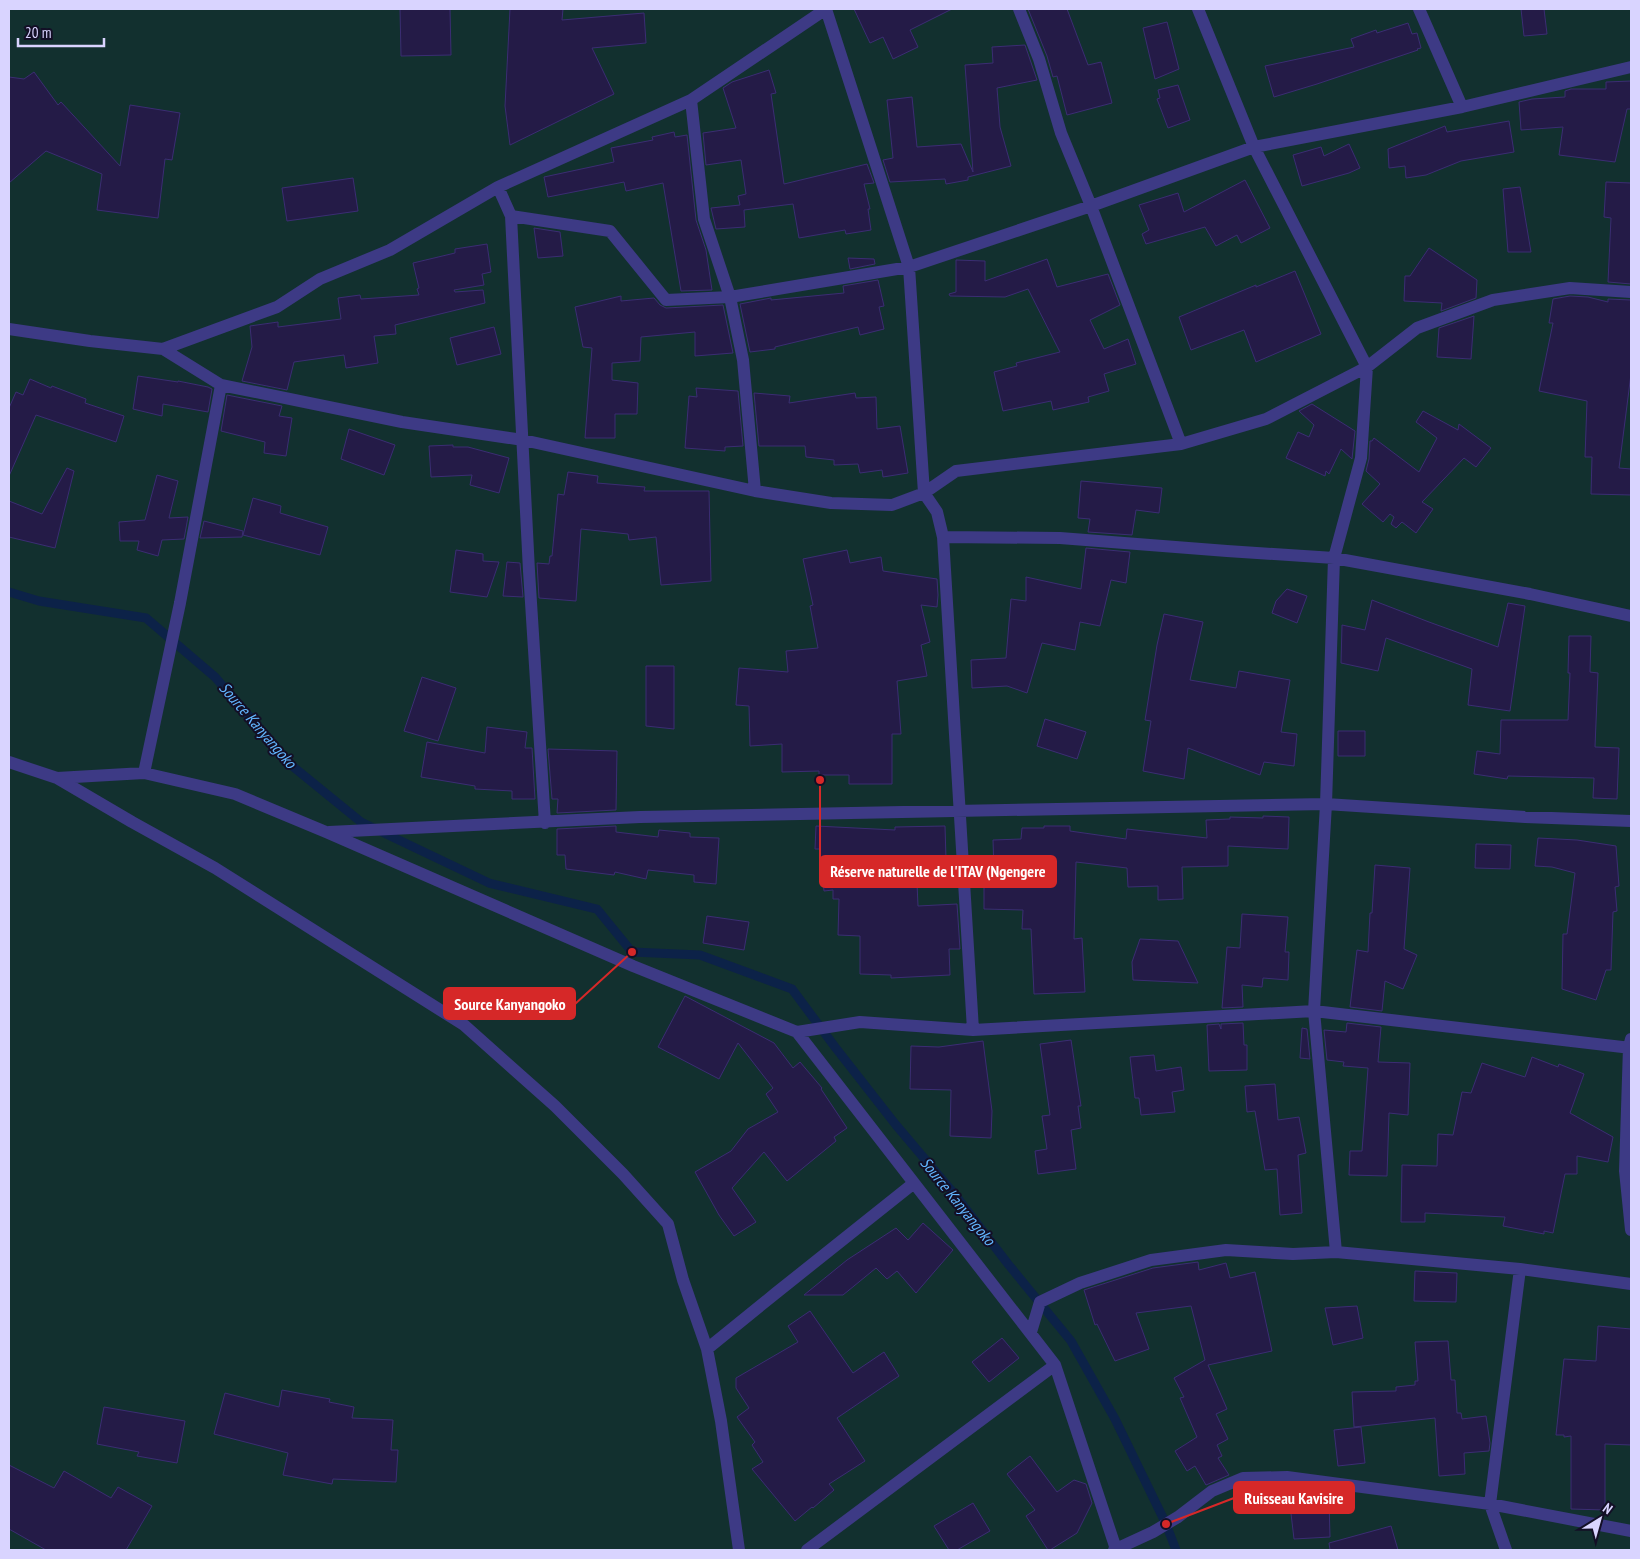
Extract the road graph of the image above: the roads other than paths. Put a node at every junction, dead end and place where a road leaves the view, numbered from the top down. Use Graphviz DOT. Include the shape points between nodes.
graph roads {
  1 [pos="826,9"];
  2 [pos="1019,9"];
  3 [pos="1198,9"];
  4 [pos="1419,9"];
  5 [pos="1631,68"];
  6 [pos="691,100"];
  7 [pos="1462,107"];
  8 [pos="1254,147"];
  9 [pos="498,187"];
  10 [pos="1091,206"];
  11 [pos="511,216"];
  12 [pos="908,267"];
  13 [pos="1631,292"];
  14 [pos="730,297"];
  15 [pos="9,329"];
  16 [pos="163,349"];
  17 [pos="1367,367"];
  18 [pos="221,385"];
  19 [pos="523,440"];
  20 [pos="1181,444"];
  21 [pos="755,491"];
  22 [pos="924,493"];
  23 [pos="943,537"];
  24 [pos="1334,558"];
  25 [pos="1631,616"];
  26 [pos="9,762"];
  27 [pos="144,773"];
  28 [pos="58,778"];
  29 [pos="1326,804"];
  30 [pos="960,811"];
  31 [pos="1631,821"];
  32 [pos="545,823"];
  33 [pos="326,832"];
  34 [pos="1314,1011"];
  35 [pos="974,1030"];
  36 [pos="797,1032"];
  37 [pos="1630,1045"];
  38 [pos="914,1184"];
  39 [pos="1631,1230"];
  40 [pos="1336,1252"];
  41 [pos="1520,1269"];
  42 [pos="1631,1284"];
  43 [pos="1031,1332"];
  44 [pos="707,1349"];
  45 [pos="1055,1365"];
  46 [pos="1490,1504"];
  47 [pos="1631,1531"];
  48 [pos="739,1550"];
  49 [pos="807,1550"];
  50 [pos="1115,1550"];
  51 [pos="1506,1550"];
  1 -- 6 [label="street"];
  1 -- 12 [label="street"];
  2 -- 10 [label="street" via="1040,59 1061,133"];
  3 -- 8 [label="street"];
  4 -- 7 [label="street"];
  5 -- 7 [label="street"];
  6 -- 9 [label="street"];
  6 -- 14 [label="street" via="704,219"];
  7 -- 8 [label="street"];
  8 -- 10 [label="street"];
  8 -- 17 [label="street"];
  9 -- 11 [label="street"];
  9 -- 16 [label="street" via="390,250 320,279 277,307"];
  10 -- 12 [label="street"];
  10 -- 20 [label="street"];
  11 -- 14 [label="street" via="610,231 666,300"];
  11 -- 19 [label="street"];
  12 -- 14 [label="street"];
  12 -- 22 [label="street"];
  13 -- 17 [label="street" via="1570,288 1492,300 1417,328"];
  14 -- 21 [label="street" via="743,360"];
  15 -- 16 [label="street"];
  16 -- 18 [label="street"];
  17 -- 20 [label="street" via="1266,419"];
  17 -- 24 [label="street" via="1361,458"];
  18 -- 19 [label="street" via="402,422"];
  18 -- 27 [label="street"];
  19 -- 21 [label="street"];
  19 -- 32 [label="street"];
  20 -- 22 [label="street" via="956,471"];
  21 -- 22 [label="street" via="831,503 892,505"];
  22 -- 23 [label="street" via="937,512"];
  23 -- 24 [label="street" via="1060,538"];
  23 -- 30 [label="street"];
  24 -- 25 [label="street"];
  24 -- 29 [label="street"];
  26 -- 28 [label="street"];
  27 -- 28 [label="street"];
  27 -- 33 [label="street" via="236,794"];
  28 -- 44 [label="street" via="215,868 471,1031 555,1106 668,1224"];
  29 -- 30 [label="street"];
  29 -- 31 [label="street"];
  29 -- 34 [label="street"];
  30 -- 32 [label="street" via="640,817"];
  30 -- 35 [label="street"];
  32 -- 33 [label="street"];
  33 -- 36 [label="street" via="633,966"];
  34 -- 35 [label="street"];
  34 -- 37 [label="street"];
  34 -- 40 [label="street"];
  35 -- 36 [label="street" via="860,1022"];
  36 -- 38 [label="street"];
  37 -- 39 [label="street" via="1624,1171"];
  38 -- 43 [label="street"];
  38 -- 44 [label="street"];
  40 -- 41 [label="street"];
  40 -- 43 [label="street" via="1293,1254 1226,1250 1151,1260 1080,1283 1040,1302"];
  41 -- 42 [label="street"];
  41 -- 46 [label="street"];
  43 -- 45 [label="street"];
  44 -- 48 [label="street" via="721,1421"];
  45 -- 49 [label="street"];
  45 -- 50 [label="street"];
  46 -- 47 [label="street"];
  46 -- 50 [label="street" via="1287,1477 1243,1478 1212,1491 1178,1517"];
  46 -- 51 [label="street"];
}
